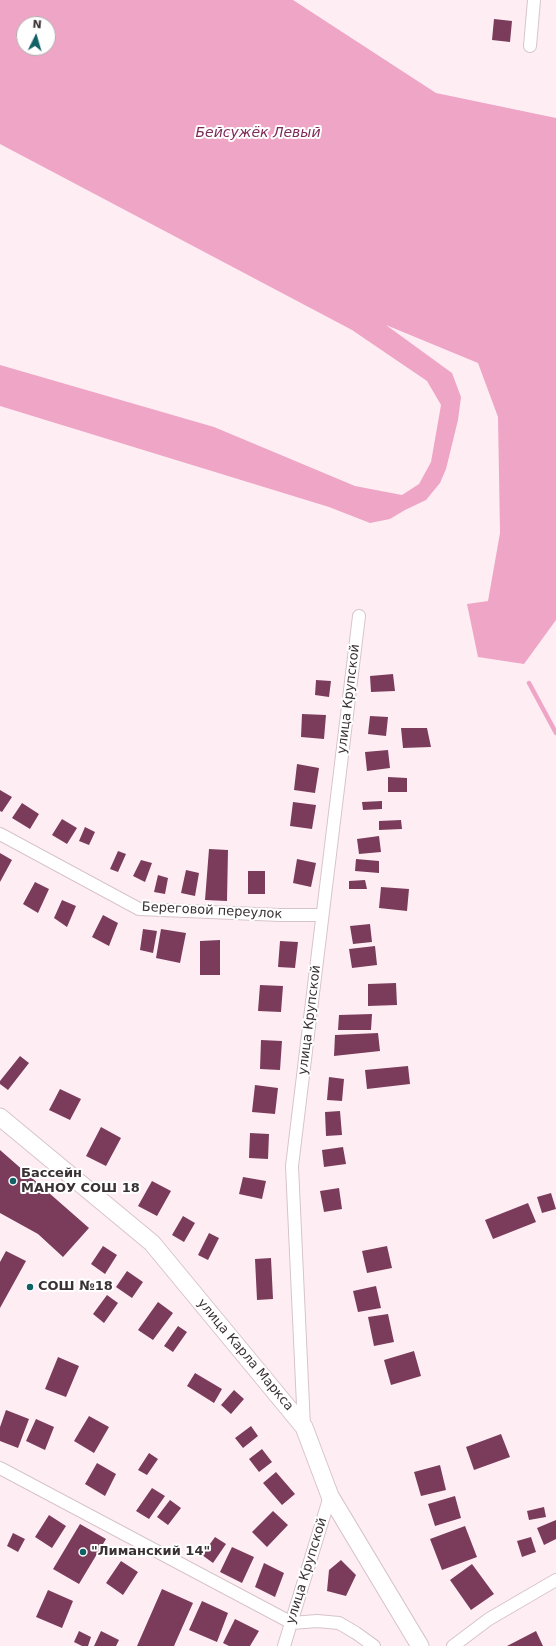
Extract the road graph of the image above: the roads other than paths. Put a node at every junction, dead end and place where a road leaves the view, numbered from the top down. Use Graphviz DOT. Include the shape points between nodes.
graph roads {
  1 [pos="534,0"];
  2 [pos="530,46"];
  3 [pos="359,616"];
  4 [pos="0,834"];
  5 [pos="322,915"];
  6 [pos="0,1117"];
  7 [pos="304,1427"];
  8 [pos="0,1468"];
  9 [pos="330,1496"];
  10 [pos="556,1580"];
  11 [pos="292,1623"];
  12 [pos="284,1646"];
  13 [pos="374,1646"];
  14 [pos="420,1646"];
  15 [pos="453,1646"];
  1 -- 2 [label="street"];
  3 -- 5 [label="street, улица Крупской"];
  4 -- 5 [label="street, Береговой переулок" via="139,909"];
  5 -- 7 [label="street, улица Крупской" via="292,1166"];
  6 -- 7 [label="main road, улица Карла Маркса" via="152,1243"];
  7 -- 9 [label="main road, улица Карла Маркса"];
  8 -- 11 [label="street"];
  9 -- 11 [label="street, улица Крупской"];
  9 -- 14 [label="main road, улица Карла Маркса"];
  10 -- 15 [label="street" via="489,1619"];
  11 -- 12 [label="street, улица Крупской"];
  11 -- 13 [label="street" via="317,1621 339,1624"];
}
